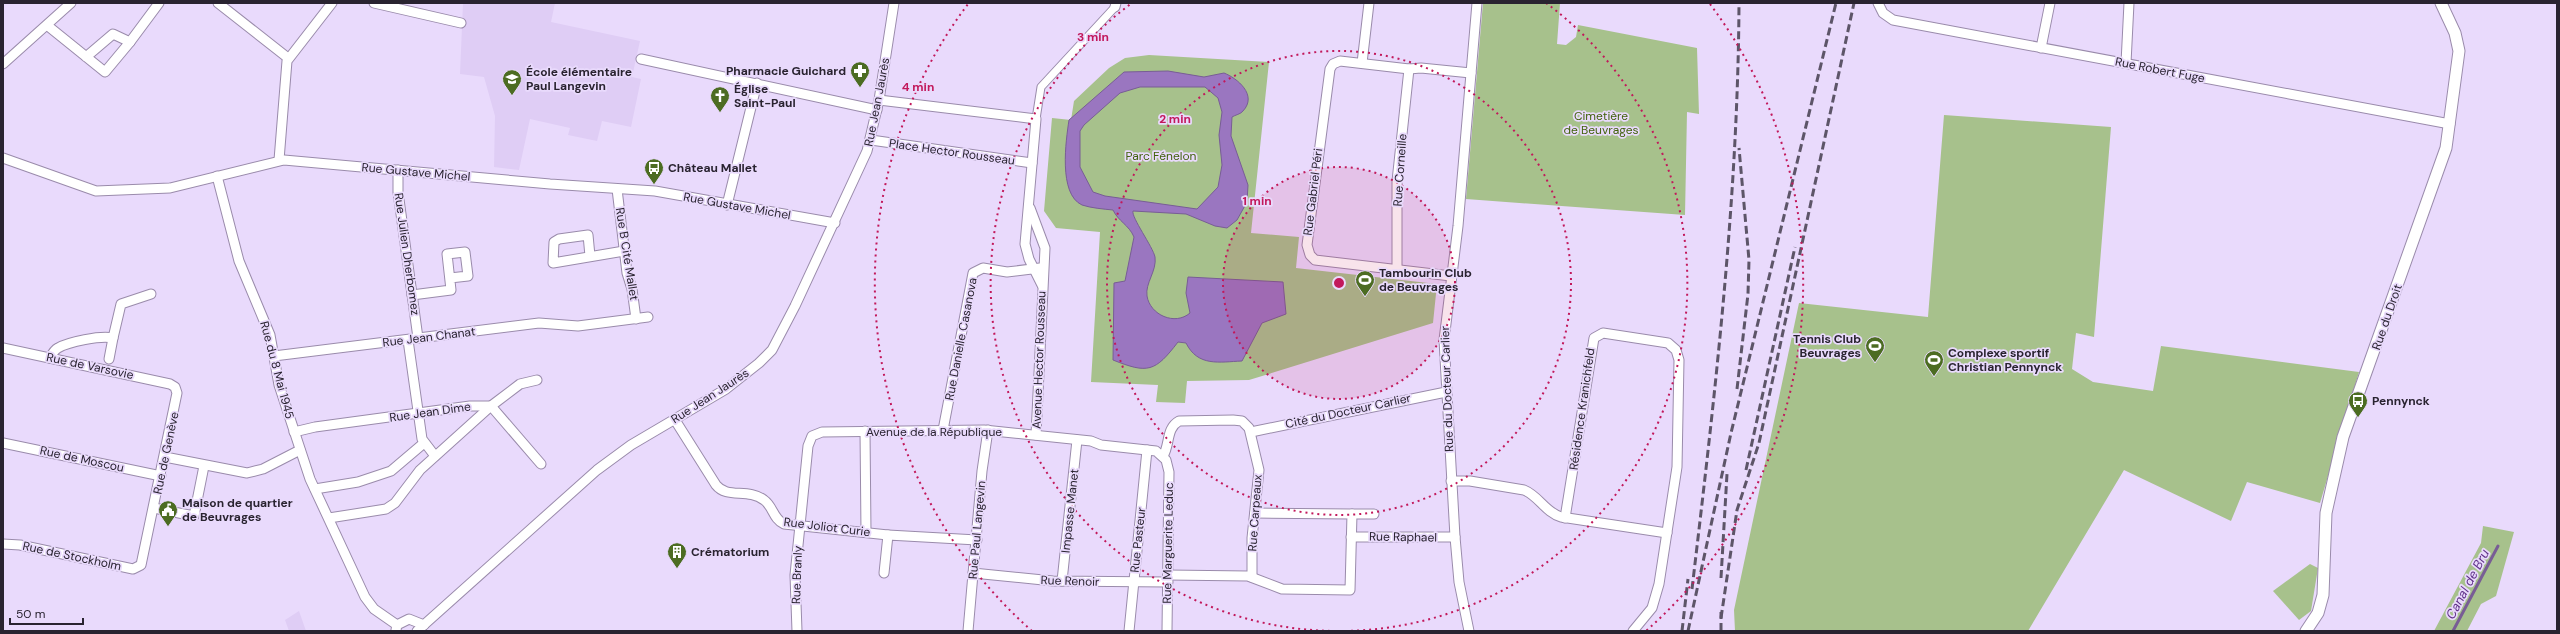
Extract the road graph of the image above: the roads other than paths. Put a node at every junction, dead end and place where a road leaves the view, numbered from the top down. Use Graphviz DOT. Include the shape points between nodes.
graph roads {
  1 [pos="71,3"];
  2 [pos="160,3"];
  3 [pos="218,3"];
  4 [pos="332,3"];
  5 [pos="374,3"];
  6 [pos="894,3"];
  7 [pos="1369,3"];
  8 [pos="1477,3"];
  9 [pos="2050,3"];
  10 [pos="2129,3"];
  11 [pos="2441,3"];
  12 [pos="1115,5"];
  13 [pos="1879,5"];
  14 [pos="461,23"];
  15 [pos="48,26"];
  16 [pos="130,42"];
  17 [pos="2042,48"];
  18 [pos="86,57"];
  19 [pos="288,58"];
  20 [pos="641,59"];
  21 [pos="1362,63"];
  22 [pos="2126,63"];
  23 [pos="3,64"];
  24 [pos="1409,70"];
  25 [pos="1471,73"];
  26 [pos="757,83"];
  27 [pos="879,100"];
  28 [pos="877,110"];
  29 [pos="1036,118"];
  30 [pos="2450,124"];
  31 [pos="871,140"];
  32 [pos="3,158"];
  33 [pos="279,160"];
  34 [pos="1032,163"];
  35 [pos="398,170"];
  36 [pos="217,176"];
  37 [pos="617,189"];
  38 [pos="1029,202"];
  39 [pos="727,205"];
  40 [pos="835,223"];
  41 [pos="624,251"];
  42 [pos="590,256"];
  43 [pos="1044,265"];
  44 [pos="1035,269"];
  45 [pos="1397,271"];
  46 [pos="1451,276"];
  47 [pos="450,278"];
  48 [pos="1042,285"];
  49 [pos="152,294"];
  50 [pos="412,295"];
  51 [pos="648,317"];
  52 [pos="636,318"];
  53 [pos="113,338"];
  54 [pos="418,338"];
  55 [pos="408,340"];
  56 [pos="3,348"];
  57 [pos="274,356"];
  58 [pos="50,358"];
  59 [pos="109,359"];
  60 [pos="537,380"];
  61 [pos="175,387"];
  62 [pos="1446,392"];
  63 [pos="491,406"];
  64 [pos="418,414"];
  65 [pos="675,420"];
  66 [pos="943,430"];
  67 [pos="988,430"];
  68 [pos="865,431"];
  69 [pos="294,432"];
  70 [pos="822,432"];
  71 [pos="1251,432"];
  72 [pos="1036,435"];
  73 [pos="1077,440"];
  74 [pos="3,443"];
  75 [pos="424,443"];
  76 [pos="300,450"];
  77 [pos="1147,450"];
  78 [pos="435,456"];
  79 [pos="1163,456"];
  80 [pos="165,457"];
  81 [pos="541,464"];
  82 [pos="204,466"];
  83 [pos="161,476"];
  84 [pos="1451,481"];
  85 [pos="315,489"];
  86 [pos="154,508"];
  87 [pos="1256,513"];
  88 [pos="1352,514"];
  89 [pos="1374,514"];
  90 [pos="329,518"];
  91 [pos="1565,518"];
  92 [pos="800,526"];
  93 [pos="866,532"];
  94 [pos="1667,533"];
  95 [pos="888,535"];
  96 [pos="1351,537"];
  97 [pos="1455,537"];
  98 [pos="977,540"];
  99 [pos="3,544"];
  100 [pos="141,565"];
  101 [pos="884,573"];
  102 [pos="973,573"];
  103 [pos="1252,577"];
  104 [pos="1168,578"];
  105 [pos="1062,581"];
  106 [pos="1134,581"];
  107 [pos="396,628"];
  108 [pos="420,628"];
  109 [pos="797,631"];
  110 [pos="968,631"];
  111 [pos="1129,631"];
  112 [pos="1167,631"];
  113 [pos="1469,631"];
  114 [pos="1633,631"];
  115 [pos="2306,631"];
  1 -- 15 [label="street"];
  2 -- 16 [label="street"];
  3 -- 19 [label="street"];
  4 -- 19 [label="street"];
  5 -- 14 [label="street"];
  6 -- 27 [label="street, Rue Jean Jaurès"];
  7 -- 21 [label="street"];
  8 -- 25 [label="street, Rue du Docteur Carlier"];
  9 -- 17 [label="street"];
  10 -- 22 [label="street"];
  11 -- 30 [label="street, Rue du Droit" via="2455,32 2458,51"];
  12 -- 29 [label="street" via="1041,87"];
  13 -- 17 [label="street, Rue Robert Fuge" via="1885,16 1893,20"];
  15 -- 18 [label="street"];
  15 -- 23 [label="street"];
  16 -- 18 [label="street" via="113,34"];
  16 -- 18 [label="street" via="105,72"];
  17 -- 22 [label="street, Rue Robert Fuge"];
  19 -- 33 [label="street" via="285,66"];
  20 -- 26 [label="street"];
  21 -- 24 [label="street"];
  21 -- 45 [label="street, Rue Gabriel Péri" via="1337,61 1330,69 1307,248 1315,260"];
  22 -- 30 [label="street, Rue Robert Fuge"];
  24 -- 25 [label="street" via="1421,68"];
  24 -- 45 [label="street, Rue Corneille" via="1397,181"];
  25 -- 46 [label="street, Rue du Docteur Carlier" via="1458,226"];
  26 -- 28 [label="street"];
  26 -- 39 [label="street"];
  27 -- 28 [label="street, Rue Jean Jaurès"];
  27 -- 29 [label="street"];
  28 -- 31 [label="street, Rue Jean Jaurès"];
  29 -- 34 [label="street, Avenue Hector Rousseau"];
  30 -- 115 [label="street, Rue du Droit" via="2443,158 2341,445 2326,514 2323,595 2318,613"];
  31 -- 34 [label="street, Place Hector Rousseau"];
  31 -- 40 [label="street, Rue Jean Jaurès"];
  32 -- 36 [label="street, Rue Gustave Michel" via="96,192 170,188"];
  33 -- 35 [label="street, Rue Gustave Michel"];
  33 -- 36 [label="street, Rue Gustave Michel"];
  34 -- 38 [label="street, Avenue Hector Rousseau"];
  35 -- 37 [label="street, Rue Gustave Michel"];
  35 -- 50 [label="street, Rue Julien Dherbomez" via="397,187"];
  36 -- 57 [label="street, Rue du 8 Mai 1945" via="239,261 265,322"];
  37 -- 39 [label="street, Rue Gustave Michel" via="661,192"];
  37 -- 41 [label="street, Rue B Cité Mallet"];
  38 -- 43 [label="street, Avenue Hector Rousseau" via="1032,216 1044,241"];
  38 -- 44 [label="street, Avenue Hector Rousseau" via="1025,248"];
  39 -- 40 [label="street, Rue Gustave Michel"];
  40 -- 65 [label="street, Rue Jean Jaurès" via="782,332 768,354 731,385"];
  41 -- 42 [label="street"];
  41 -- 52 [label="street, Rue B Cité Mallet"];
  42 -- 42 [label="street" via="588,235 554,242 553,263"];
  43 -- 44 [label="street, Rue Danielle Casanova"];
  43 -- 48 [label="street, Avenue Hector Rousseau"];
  44 -- 48 [label="street, Avenue Hector Rousseau"];
  44 -- 66 [label="street, Rue Danielle Casanova" via="1007,272 983,268 974,273"];
  45 -- 46 [label="street, Rue Gabriel Péri"];
  46 -- 62 [label="street, Rue du Docteur Carlier" via="1444,333"];
  47 -- 50 [label="street" via="451,290"];
  48 -- 72 [label="street, Avenue Hector Rousseau"];
  49 -- 53 [label="street" via="121,304"];
  50 -- 54 [label="street, Rue Julien Dherbomez"];
  51 -- 52 [label="street"];
  52 -- 54 [label="street, Rue Jean Chanat" via="584,325 539,323"];
  53 -- 58 [label="street" via="101,337 62,346 55,350"];
  53 -- 59 [label="street"];
  54 -- 55 [label="street, Rue Jean Chanat"];
  55 -- 57 [label="street, Rue Jean Chanat"];
  55 -- 64 [label="street"];
  56 -- 58 [label="street, Rue de Varsovie"];
  57 -- 69 [label="street, Rue du 8 Mai 1945" via="277,380"];
  58 -- 61 [label="street, Rue de Varsovie"];
  60 -- 63 [label="street" via="520,384"];
  61 -- 80 [label="street, Rue de Genève" via="177,396"];
  62 -- 71 [label="street, Cité du Docteur Carlier"];
  62 -- 84 [label="street, Rue du Docteur Carlier"];
  63 -- 64 [label="street, Rue Jean Dime"];
  63 -- 78 [label="street"];
  63 -- 81 [label="street"];
  64 -- 69 [label="street, Rue Jean Dime"];
  64 -- 75 [label="street"];
  65 -- 92 [label="street, Rue Joliot Curie" via="718,488 724,492 746,492 757,496 766,502 778,520 784,524"];
  65 -- 108 [label="street, Rue Jean Jaurès" via="631,445 595,472"];
  66 -- 67 [label="street, Avenue de la République"];
  66 -- 68 [label="street, Avenue de la République"];
  67 -- 72 [label="street, Avenue de la République"];
  67 -- 98 [label="street, Rue Paul Langevin"];
  68 -- 70 [label="street, Avenue de la République"];
  68 -- 93 [label="street"];
  69 -- 76 [label="street, Rue du 8 Mai 1945"];
  70 -- 92 [label="street, Rue Branly" via="812,436 808,442"];
  71 -- 79 [label="street" via="1247,425 1237,420 1182,420 1170,430 1167,450"];
  71 -- 87 [label="street, Rue Carpeaux" via="1259,470"];
  72 -- 73 [label="street, Avenue de la République"];
  73 -- 77 [label="street, Avenue de la République"];
  73 -- 105 [label="street, Impasse Manet"];
  74 -- 83 [label="street, Rue de Moscou"];
  75 -- 78 [label="street"];
  75 -- 85 [label="street" via="391,471 358,482"];
  76 -- 82 [label="street" via="263,469 247,473"];
  76 -- 85 [label="street, Rue du 8 Mai 1945"];
  77 -- 79 [label="street, Avenue de la République" via="1156,451"];
  77 -- 106 [label="street, Rue Pasteur"];
  78 -- 90 [label="street" via="413,477 390,507"];
  79 -- 104 [label="street, Rue Marguerite Leduc" via="1168,472"];
  80 -- 82 [label="street"];
  80 -- 83 [label="street, Rue de Genève"];
  82 -- 86 [label="street" via="194,516"];
  83 -- 86 [label="street, Rue de Genève"];
  84 -- 91 [label="street" via="1470,481 1524,490 1532,494 1550,513"];
  84 -- 97 [label="street, Rue du Docteur Carlier"];
  85 -- 90 [label="street, Rue du 8 Mai 1945"];
  86 -- 100 [label="street, Rue de Genève"];
  87 -- 88 [label="street"];
  87 -- 103 [label="street, Rue Carpeaux" via="1252,541"];
  88 -- 89 [label="street"];
  88 -- 96 [label="street"];
  90 -- 107 [label="street, Rue du 8 Mai 1945" via="365,597 374,609"];
  91 -- 94 [label="street"];
  91 -- 94 [label="street, Résidence Kranichfeld" via="1592,340 1603,333 1663,341 1674,348 1679,360 1678,450"];
  92 -- 93 [label="street, Rue Joliot Curie"];
  92 -- 109 [label="street, Rue Branly" via="794,581"];
  93 -- 95 [label="street, Rue Joliot Curie"];
  94 -- 114 [label="street, Résidence Kranichfeld" via="1654,602"];
  95 -- 98 [label="street, Rue Joliot Curie"];
  95 -- 101 [label="street, Rue Joliot Curie"];
  96 -- 97 [label="street, Rue Raphael"];
  96 -- 103 [label="street" via="1350,590 1282,589"];
  97 -- 113 [label="street, Rue du Docteur Carlier" via="1459,582"];
  98 -- 102 [label="street, Rue Paul Langevin"];
  99 -- 100 [label="street, Rue de Stockholm" via="20,545 132,568"];
  102 -- 105 [label="street, Rue Renoir"];
  102 -- 110 [label="street, Rue Paul Langevin"];
  103 -- 104 [label="street, Rue Renoir"];
  104 -- 106 [label="street, Rue Renoir"];
  104 -- 112 [label="street, Rue Marguerite Leduc"];
  105 -- 106 [label="street, Rue Renoir"];
  106 -- 111 [label="street, Rue Pasteur"];
  107 -- 108 [label="street" via="409,619"];
}
